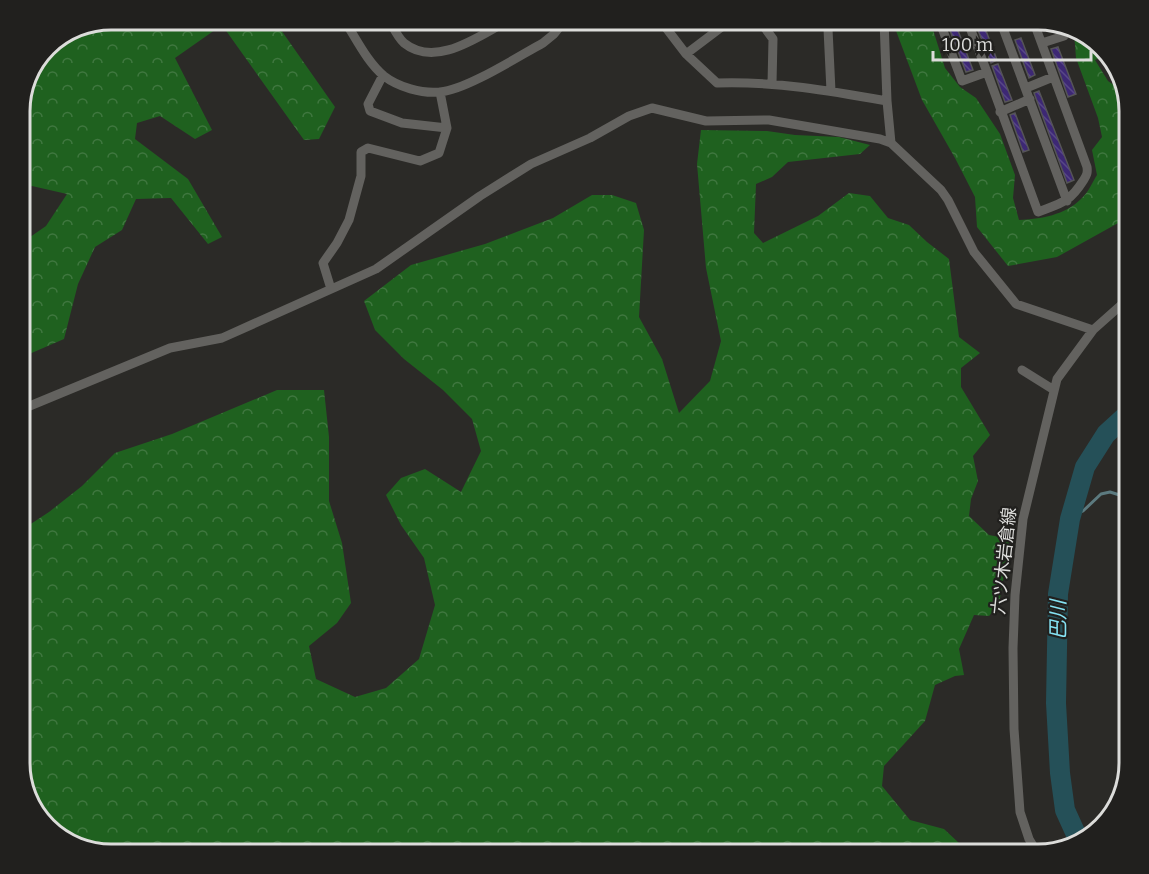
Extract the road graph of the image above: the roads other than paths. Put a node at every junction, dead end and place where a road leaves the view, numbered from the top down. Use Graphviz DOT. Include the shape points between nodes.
graph roads {
  1 [pos="350,30"];
  2 [pos="395,30"];
  3 [pos="489,30"];
  4 [pos="557,30"];
  5 [pos="668,30"];
  6 [pos="717,30"];
  7 [pos="766,30"];
  8 [pos="828,30"];
  9 [pos="884,30"];
  10 [pos="943,30"];
  11 [pos="971,30"];
  12 [pos="1004,30"];
  13 [pos="1037,30"];
  14 [pos="1065,34"];
  15 [pos="1042,43"];
  16 [pos="686,54"];
  17 [pos="987,72"];
  18 [pos="383,75"];
  19 [pos="1053,77"];
  20 [pos="772,84"];
  21 [pos="1026,88"];
  22 [pos="831,91"];
  23 [pos="440,92"];
  24 [pos="1030,99"];
  25 [pos="887,101"];
  26 [pos="1000,112"];
  27 [pos="447,128"];
  28 [pos="891,143"];
  29 [pos="1067,201"];
  30 [pos="331,289"];
  31 [pos="1119,308"];
  32 [pos="1093,330"];
  33 [pos="1022,370"];
  34 [pos="1054,390"];
  35 [pos="30,406"];
  36 [pos="1032,844"];
  1 -- 18 [label="street"];
  2 -- 3 [label="street" via="403,43 422,52 441,52"];
  4 -- 23 [label="street" via="543,43 462,87"];
  5 -- 16 [label="street"];
  6 -- 16 [label="street"];
  7 -- 20 [label="street" via="773,39"];
  8 -- 22 [label="street"];
  9 -- 25 [label="street"];
  10 -- 17 [label="street" via="962,81"];
  11 -- 17 [label="street"];
  12 -- 21 [label="street"];
  13 -- 15 [label="street"];
  14 -- 15 [label="street"];
  15 -- 19 [label="street"];
  16 -- 20 [label="street" via="717,83"];
  17 -- 26 [label="street"];
  18 -- 23 [label="street" via="406,87"];
  18 -- 27 [label="street" via="368,104 370,111 402,123"];
  19 -- 21 [label="street"];
  19 -- 29 [label="street" via="1088,168"];
  20 -- 22 [label="street"];
  21 -- 24 [label="street"];
  22 -- 25 [label="street"];
  23 -- 27 [label="street"];
  24 -- 26 [label="street"];
  24 -- 29 [label="street"];
  25 -- 28 [label="street"];
  26 -- 29 [label="street" via="1038,212"];
  27 -- 30 [label="street" via="439,153 424,160 368,148 361,152 361,176 349,220 322,263"];
  28 -- 30 [label="street" via="769,120 706,121 651,108 531,164 480,195 384,264"];
  28 -- 32 [label="street" via="948,200 974,252 1016,304"];
  30 -- 35 [label="street" via="222,338 170,348"];
  31 -- 32 [label="street, 六ツ木岩倉線"];
  32 -- 34 [label="street, 六ツ木岩倉線" via="1057,379"];
  33 -- 34 [label="street"];
  34 -- 36 [label="street, 六ツ木岩倉線" via="1023,519 1015,595 1014,729 1020,812"];
}
